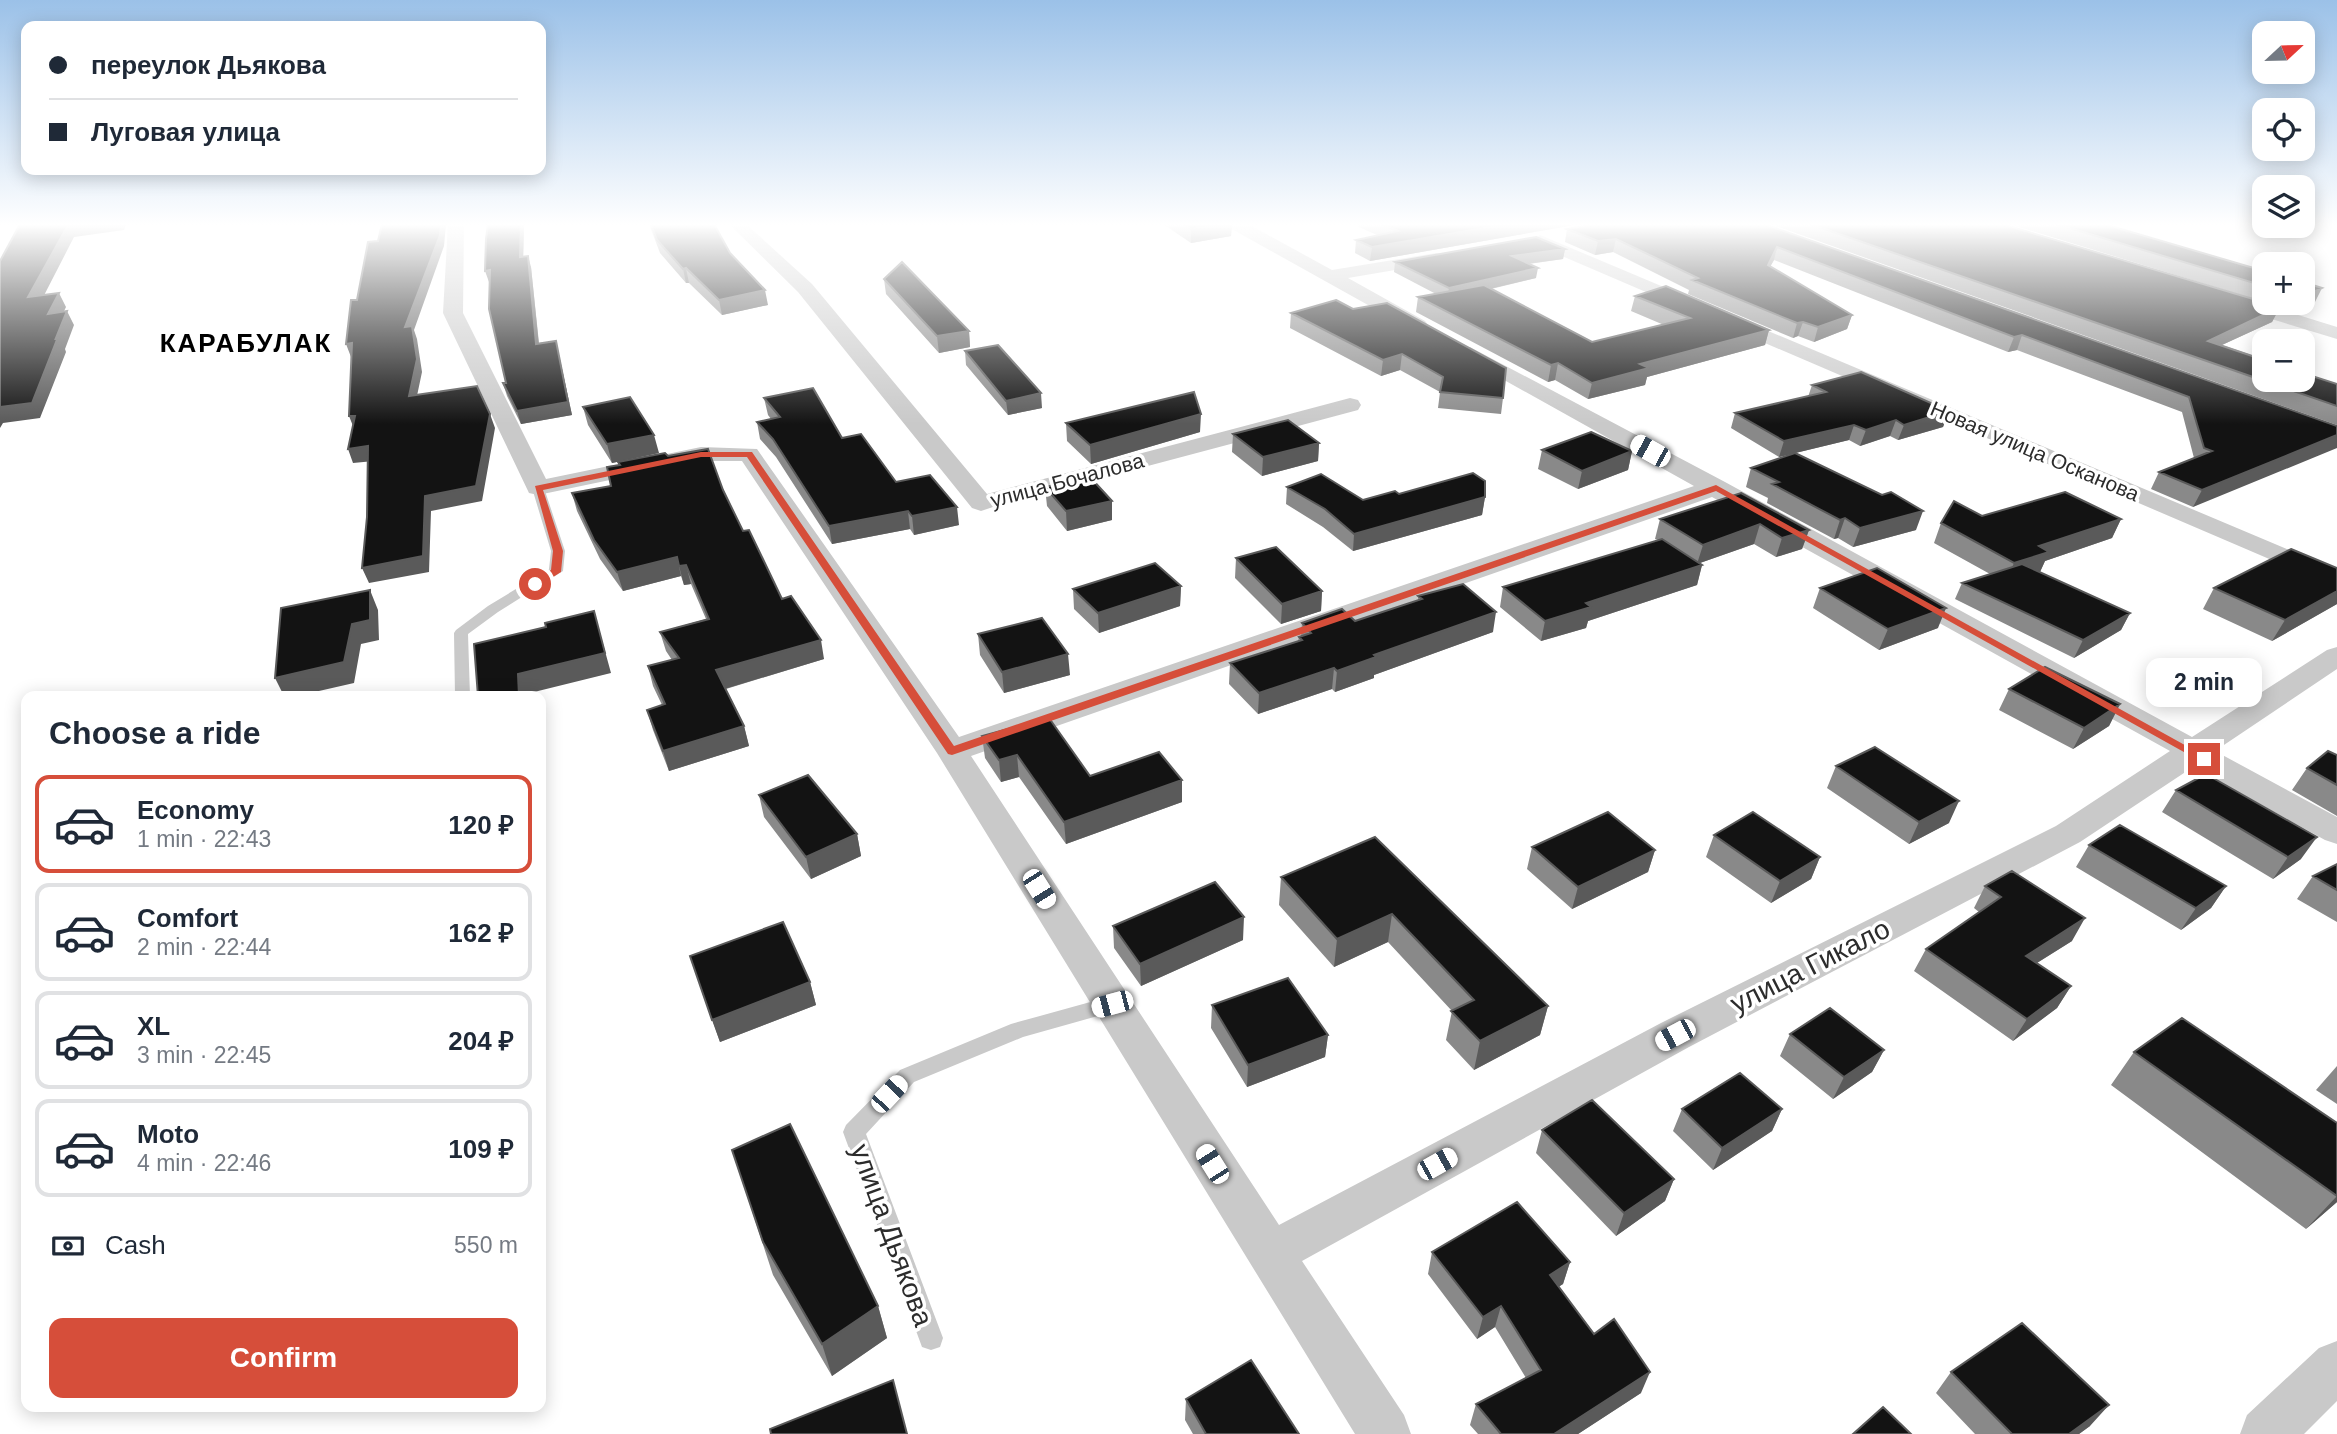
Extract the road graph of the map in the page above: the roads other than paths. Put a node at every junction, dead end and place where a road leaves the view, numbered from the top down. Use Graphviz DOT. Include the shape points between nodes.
graph roads {
  1 [pos="454,291"];
  2 [pos="807,291"];
  3 [pos="1357,291"];
  4 [pos="1651,291"];
  5 [pos="2219,296"];
  6 [pos="2337,333"];
  7 [pos="1350,405"];
  8 [pos="1716,487"];
  9 [pos="538,488"];
  10 [pos="2337,580"];
  11 [pos="2337,656"];
  12 [pos="462,691"];
  13 [pos="2192,750"];
  14 [pos="952,751"];
  15 [pos="2337,832"];
  16 [pos="1112,1004"];
  17 [pos="1270,1255"];
  18 [pos="931,1338"];
  19 [pos="2337,1366"];
  20 [pos="1385,1434"];
  21 [pos="2266,1434"];
  1 -- 9 [label="street" via="453,313"];
  2 -- 7 [label="street, улица Бочалова" via="981,503"];
  3 -- 8 [label="street"];
  4 -- 10 [label="street, Новая улица Осканова"];
  5 -- 6 [label="street"];
  8 -- 13 [label="street"];
  8 -- 14 [label="street"];
  9 -- 12 [label="lane" via="558,551 556,572 461,633"];
  9 -- 14 [label="street" via="701,454 749,454"];
  11 -- 13 [label="street, улица Гикало"];
  13 -- 15 [label="street" via="2216,768"];
  13 -- 17 [label="street, улица Гикало" via="2068,834 1675,1035"];
  14 -- 16 [label="street"];
  16 -- 17 [label="street"];
  16 -- 18 [label="lane, улица Дьякова" via="1018,1030 907,1076 853,1132"];
  17 -- 20 [label="street"];
  19 -- 21 [label="street"];
}
